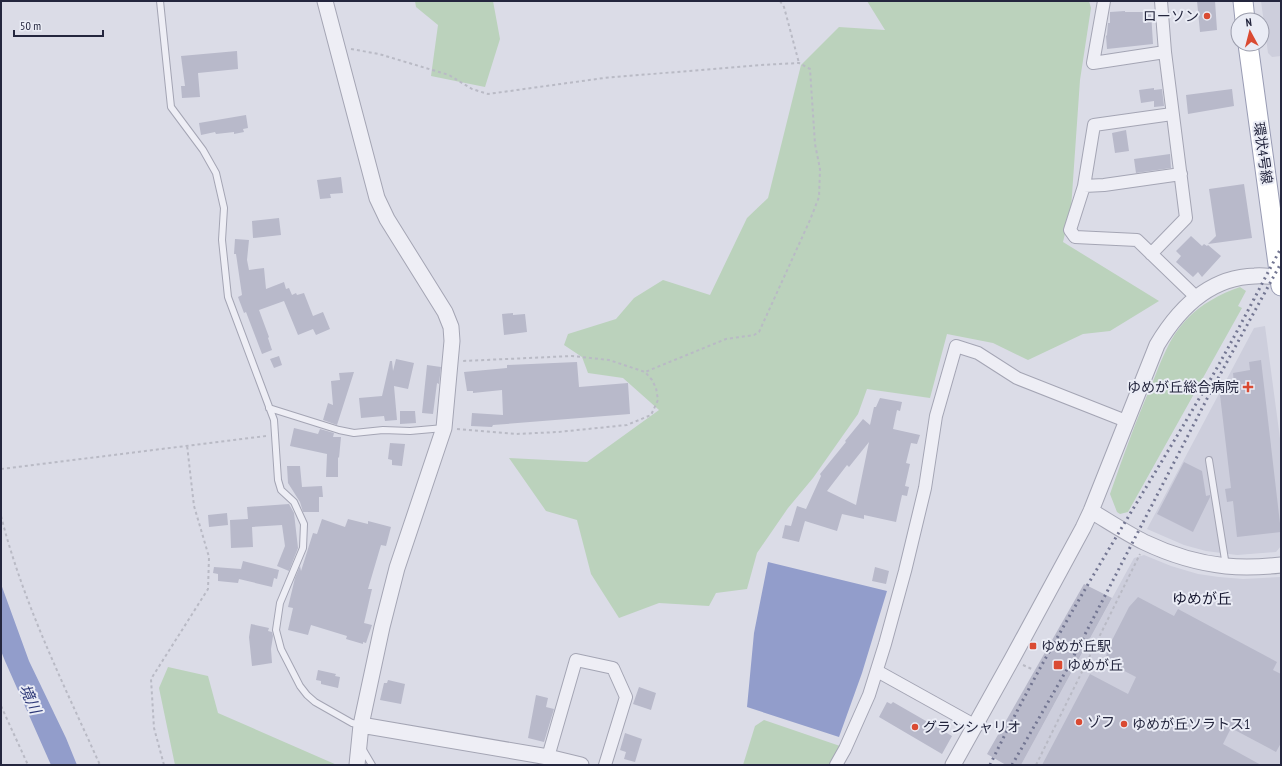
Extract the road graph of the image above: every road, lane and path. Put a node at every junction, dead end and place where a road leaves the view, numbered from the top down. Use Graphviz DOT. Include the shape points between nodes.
graph roads {
  1 [pos="160,1"];
  2 [pos="324,1"];
  3 [pos="780,1"];
  4 [pos="1104,1"];
  5 [pos="1161,1"];
  6 [pos="1243,1"];
  7 [pos="1244,12"];
  8 [pos="337,46"];
  9 [pos="1164,52"];
  10 [pos="1249,52"];
  11 [pos="799,63"];
  12 [pos="1172,114"];
  13 [pos="1181,174"];
  14 [pos="1084,186"];
  15 [pos="1151,254"];
  16 [pos="1281,280"];
  17 [pos="1196,297"];
  18 [pos="450,362"];
  19 [pos="645,372"];
  20 [pos="269,408"];
  21 [pos="1126,421"];
  22 [pos="444,428"];
  23 [pos="275,434"];
  24 [pos="187,445"];
  25 [pos="1209,460"];
  26 [pos="1,469"];
  27 [pos="1091,511"];
  28 [pos="1,516"];
  29 [pos="1141,551"];
  30 [pos="1226,566"];
  31 [pos="1281,566"];
  32 [pos="876,671"];
  33 [pos="1,706"];
  34 [pos="361,724"];
  35 [pos="976,726"];
  36 [pos="359,744"];
  37 [pos="548,757"];
  38 [pos="28,765"];
  39 [pos="100,765"];
  40 [pos="164,765"];
  41 [pos="356,765"];
  42 [pos="372,765"];
  43 [pos="581,765"];
  44 [pos="605,765"];
  45 [pos="836,765"];
  46 [pos="953,765"];
  47 [pos="1036,765"];
  1 -- 20 [label="lane" via="171,107 203,150 216,173 224,208 222,240 228,297"];
  2 -- 8 [label="street"];
  3 -- 11 [label="path" via="784,7"];
  4 -- 9 [label="street" via="1093,63"];
  5 -- 9 [label="street"];
  6 -- 7 [label="main road"];
  8 -- 11 [label="path" via="379,54 449,75 472,89 488,94 604,78"];
  8 -- 18 [label="street" via="377,198 387,219 445,312 451,328"];
  9 -- 12 [label="street"];
  10 -- 16 [label="main road, 環状4号線"];
  11 -- 19 [label="path" via="810,69 815,144 820,169 819,197 759,332 726,339"];
  12 -- 13 [label="street"];
  12 -- 14 [label="street" via="1094,125"];
  13 -- 14 [label="street" via="1104,186"];
  13 -- 15 [label="street" via="1186,218"];
  14 -- 15 [label="street" via="1070,230 1075,237 1137,240"];
  15 -- 17 [label="street"];
  16 -- 17 [label="street" via="1257,275 1236,278 1220,283"];
  17 -- 21 [label="street" via="1168,326 1157,345"];
  18 -- 19 [label="path" via="572,356 608,360"];
  18 -- 22 [label="street"];
  19 -- 22 [label="path" via="656,388 658,400 651,415 627,425 516,434"];
  20 -- 22 [label="lane" via="354,433"];
  20 -- 23 [label="lane" via="274,420"];
  21 -- 27 [label="street"];
  21 -- 32 [label="street" via="1017,378 978,353 956,346 936,416 925,488 907,563"];
  22 -- 34 [label="street" via="397,568"];
  23 -- 24 [label="path"];
  23 -- 34 [label="lane" via="281,490 294,502 304,524 302,548 280,603 276,630 281,649 307,695 352,722"];
  24 -- 26 [label="path"];
  24 -- 40 [label="path" via="194,506 209,557 208,589 151,679 154,728"];
  25 -- 30 [label="lane"];
  27 -- 30 [label="street" via="1143,542 1172,554"];
  27 -- 35 [label="street"];
  28 -- 39 [label="path" via="29,605"];
  29 -- 47 [label="path"];
  30 -- 31 [label="street"];
  32 -- 35 [label="street"];
  32 -- 45 [label="street" via="858,722"];
  33 -- 38 [label="path"];
  34 -- 36 [label="street"];
  34 -- 37 [label="street"];
  35 -- 46 [label="street"];
  36 -- 41 [label="street"];
  36 -- 42 [label="lane"];
  37 -- 43 [label="street"];
  37 -- 44 [label="street" via="576,660 613,668 626,697"];
}
